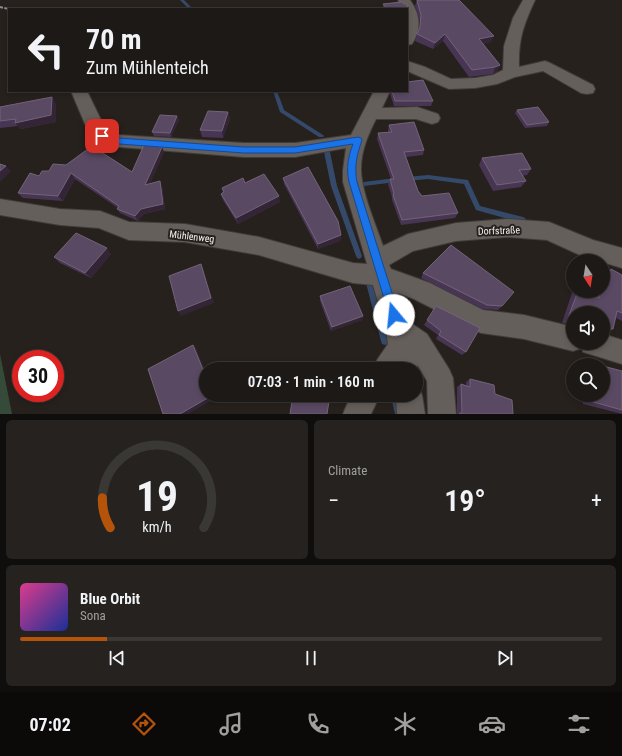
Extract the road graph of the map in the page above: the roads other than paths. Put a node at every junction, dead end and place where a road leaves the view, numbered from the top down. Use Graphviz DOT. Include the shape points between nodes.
graph roads {
  1 [pos="404,0"];
  2 [pos="529,0"];
  3 [pos="408,38"];
  4 [pos="408,66"];
  5 [pos="511,73"];
  6 [pos="587,89"];
  7 [pos="79,92"];
  8 [pos="382,92"];
  9 [pos="371,113"];
  10 [pos="432,118"];
  11 [pos="358,140"];
  12 [pos="0,208"];
  13 [pos="622,258"];
  14 [pos="379,269"];
  15 [pos="566,337"];
  16 [pos="402,348"];
  17 [pos="610,348"];
  18 [pos="622,352"];
  19 [pos="391,362"];
  20 [pos="362,402"];
  21 [pos="410,402"];
  22 [pos="357,414"];
  23 [pos="411,414"];
  24 [pos="442,414"];
  1 -- 3 [label="street" via="413,16 413,26"];
  2 -- 5 [label="street" via="511,46"];
  4 -- 5 [label="street" via="449,84 475,83 497,79"];
  5 -- 6 [label="street" via="545,66"];
  7 -- 11 [label="street" via="102,136 119,141 244,150 295,150"];
  8 -- 9 [label="street"];
  9 -- 10 [label="street" via="417,113"];
  9 -- 11 [label="street"];
  11 -- 14 [label="street" via="351,170"];
  12 -- 14 [label="street, Mühlenweg" via="100,220 128,231 185,233 259,246 353,273"];
  13 -- 14 [label="street, Dorfstraße" via="590,249 549,231 507,228 456,232 408,244"];
  14 -- 15 [label="street" via="481,321 524,327"];
  14 -- 16 [label="street"];
  16 -- 19 [label="street"];
  16 -- 24 [label="street" via="418,343 440,378"];
  17 -- 18 [label="street"];
  20 -- 22 [label="street"];
  21 -- 23 [label="street"];
}
